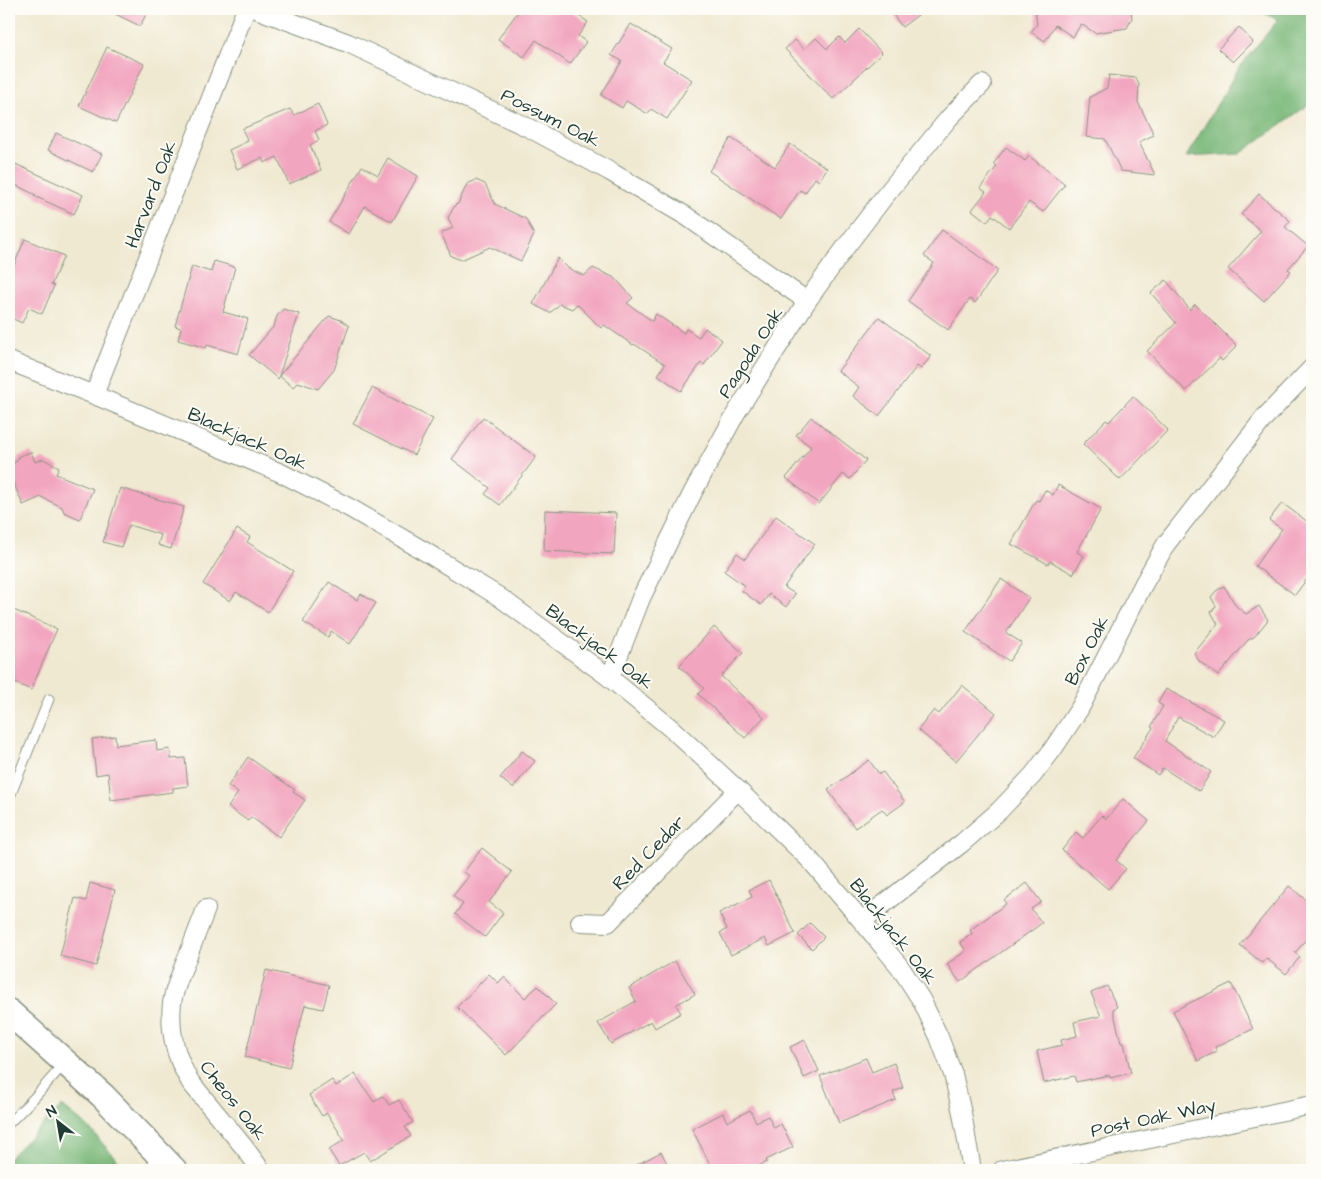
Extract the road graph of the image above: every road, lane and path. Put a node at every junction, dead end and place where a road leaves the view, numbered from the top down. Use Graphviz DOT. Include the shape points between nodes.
graph roads {
  1 [pos="246,9"];
  2 [pos="256,9"];
  3 [pos="982,84"];
  4 [pos="807,301"];
  5 [pos="9,361"];
  6 [pos="1312,368"];
  7 [pos="94,395"];
  8 [pos="610,678"];
  9 [pos="49,699"];
  10 [pos="738,790"];
  11 [pos="9,799"];
  12 [pos="206,910"];
  13 [pos="862,920"];
  14 [pos="580,922"];
  15 [pos="9,1012"];
  16 [pos="66,1062"];
  17 [pos="1312,1105"];
  18 [pos="9,1123"];
  19 [pos="174,1170"];
  20 [pos="261,1170"];
  21 [pos="972,1170"];
  22 [pos="1002,1170"];
  1 -- 7 [label="street, Harvard Oak"];
  2 -- 4 [label="street, Possum Oak" via="348,43 530,129 686,216"];
  3 -- 4 [label="street, Pagoda Oak" via="884,197"];
  4 -- 8 [label="street, Pagoda Oak" via="736,413 693,492 641,598"];
  5 -- 7 [label="street, Blackjack Oak"];
  6 -- 13 [label="street, Box Oak" via="1265,417 1166,544 1080,708 1033,776 962,843"];
  7 -- 8 [label="street, Blackjack Oak" via="281,474 350,508 498,596"];
  8 -- 10 [label="street, Blackjack Oak"];
  9 -- 11 [label="lane"];
  10 -- 13 [label="street, Blackjack Oak" via="810,860"];
  10 -- 14 [label="street, Red Cedar" via="608,923"];
  12 -- 20 [label="street, Cheos Oak" via="172,1003 175,1048 191,1084"];
  13 -- 21 [label="street, Blackjack Oak" via="900,967 922,1001 939,1037 958,1094"];
  15 -- 16 [label="main road"];
  16 -- 18 [label="lane"];
  16 -- 19 [label="main road"];
  17 -- 22 [label="street, Post Oak Way"];
}
